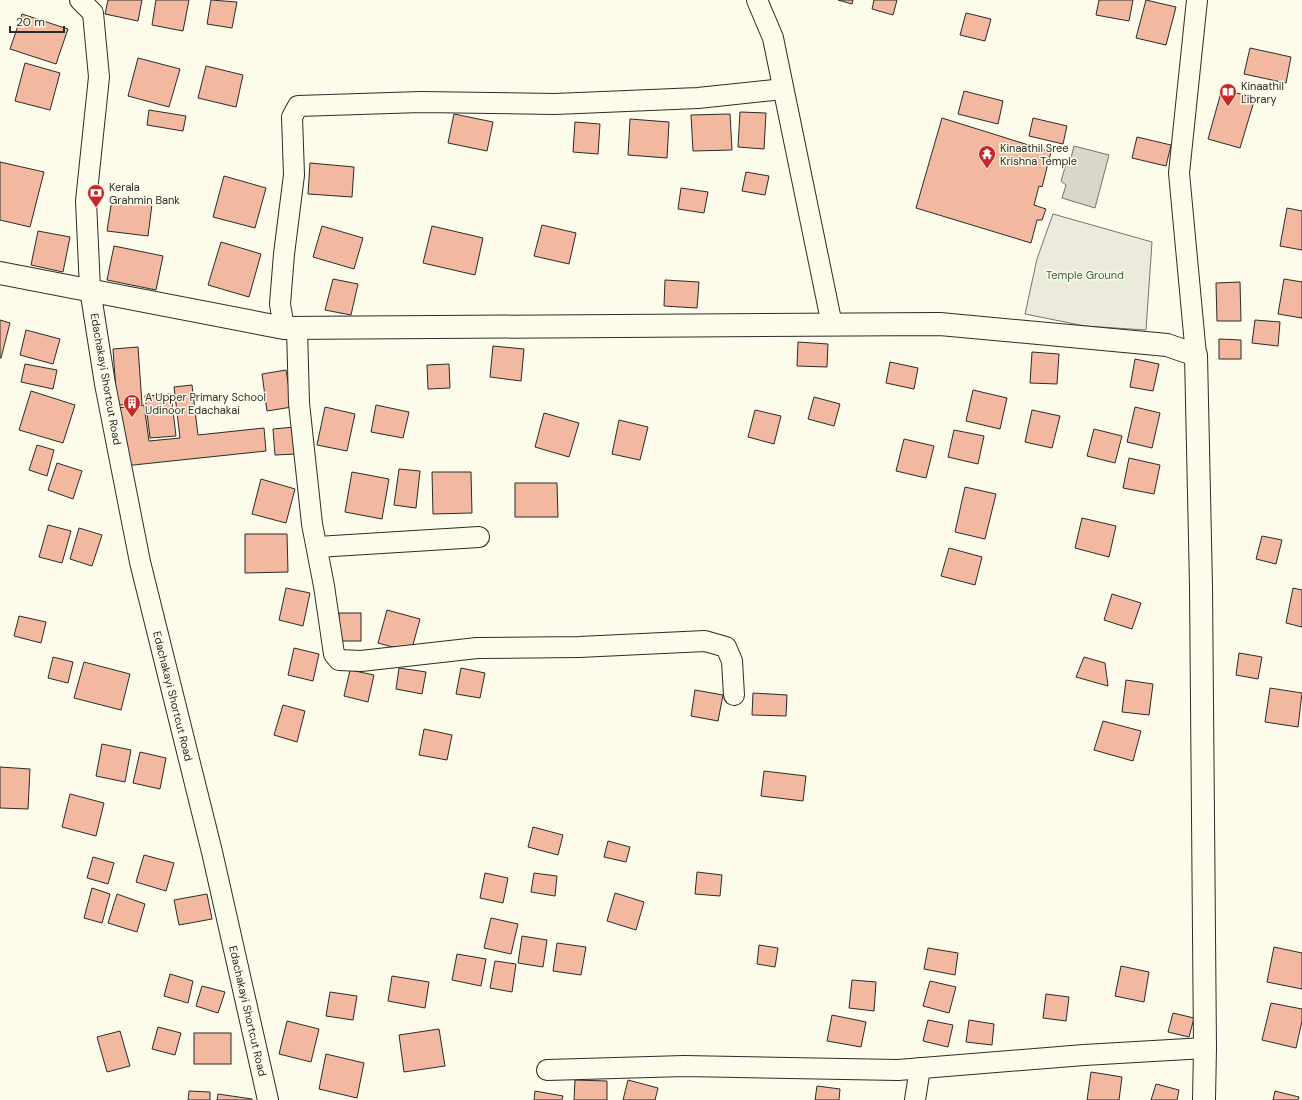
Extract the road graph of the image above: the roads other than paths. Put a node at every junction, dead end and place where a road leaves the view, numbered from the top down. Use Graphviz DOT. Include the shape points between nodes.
graph roads {
  1 [pos="80,0"];
  2 [pos="757,0"];
  3 [pos="1197,0"];
  4 [pos="783,89"];
  5 [pos="0,273"];
  6 [pos="90,289"];
  7 [pos="832,325"];
  8 [pos="290,328"];
  9 [pos="1196,355"];
  10 [pos="479,537"];
  11 [pos="317,547"];
  12 [pos="734,695"];
  13 [pos="1205,1048"];
  14 [pos="920,1068"];
  15 [pos="548,1070"];
  16 [pos="268,1100"];
  17 [pos="914,1100"];
  18 [pos="1204,1100"];
  1 -- 6 [label="street, Edachakayi Shortcut Road" via="93,13 99,77 86,201"];
  2 -- 4 [label="street" via="773,38"];
  3 -- 9 [label="street" via="1179,173"];
  4 -- 7 [label="street"];
  4 -- 8 [label="street" via="698,98 555,104 421,102 298,106 292,117 294,175 280,304"];
  5 -- 6 [label="main road"];
  6 -- 8 [label="main road"];
  6 -- 16 [label="street, Edachakayi Shortcut Road" via="105,384 140,562 212,852"];
  7 -- 8 [label="main road"];
  7 -- 9 [label="main road" via="940,324 1167,345"];
  8 -- 11 [label="street" via="312,524"];
  9 -- 13 [label="main road"];
  10 -- 11 [label="street"];
  11 -- 12 [label="street" via="334,654 339,660 361,661 477,648 579,647 705,641 726,647 732,662"];
  13 -- 14 [label="street"];
  13 -- 18 [label="main road"];
  14 -- 15 [label="street" via="898,1070 684,1066"];
  14 -- 17 [label="street"];
}
